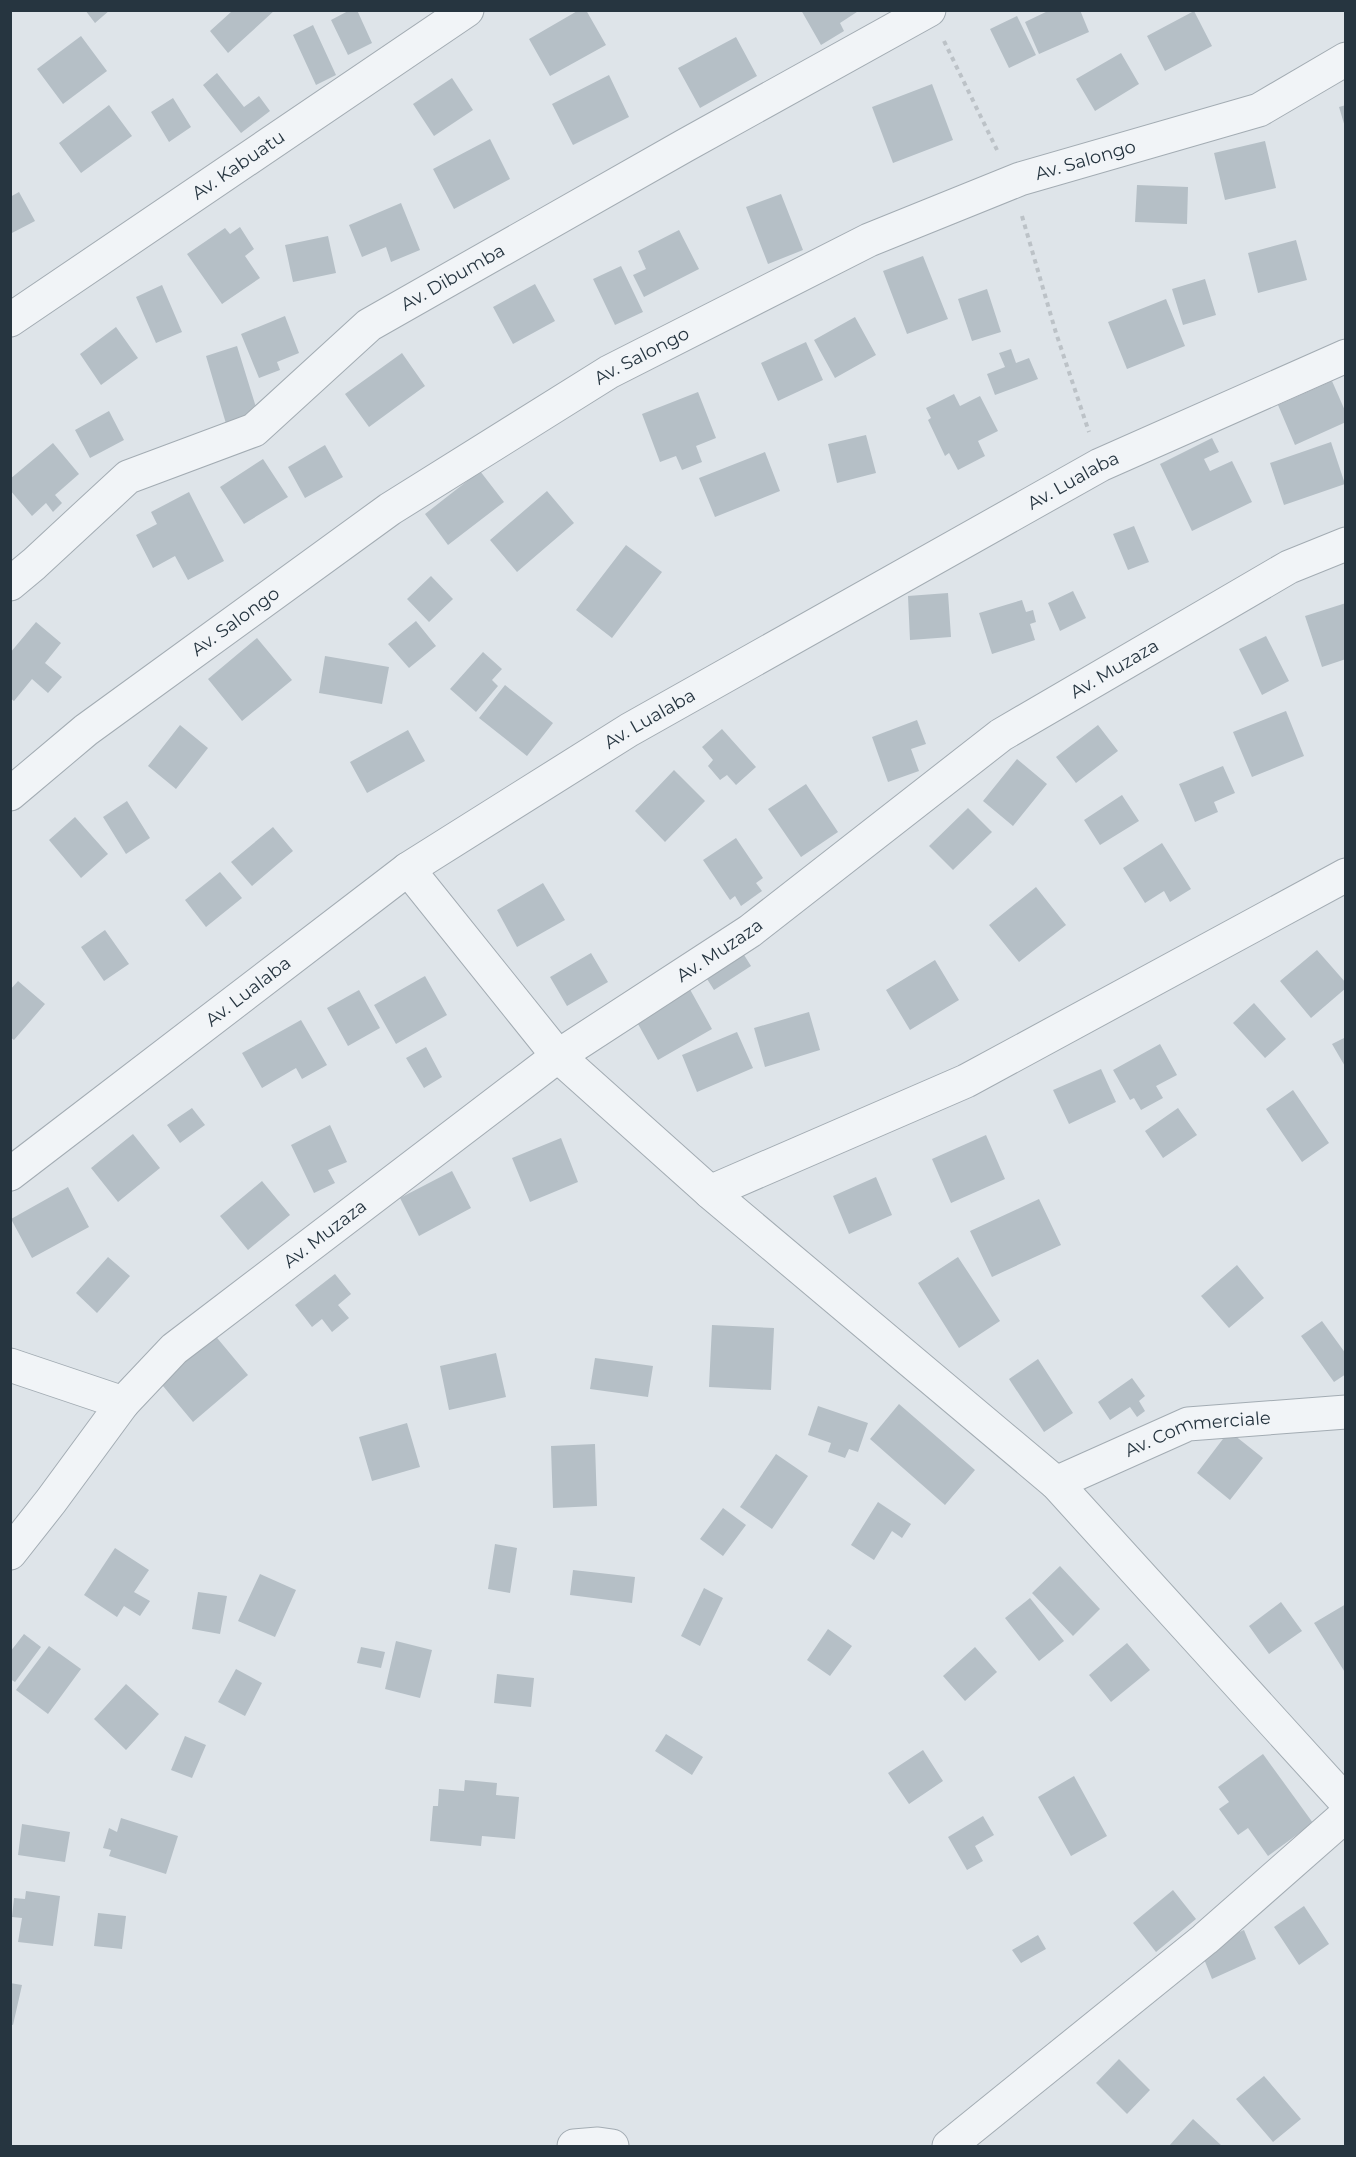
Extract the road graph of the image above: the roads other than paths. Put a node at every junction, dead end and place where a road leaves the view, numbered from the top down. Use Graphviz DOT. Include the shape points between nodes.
graph roads {
  1 [pos="467,10"];
  2 [pos="934,21"];
  3 [pos="1346,59"];
  4 [pos="10,320"];
  5 [pos="1346,356"];
  6 [pos="1346,544"];
  7 [pos="10,584"];
  8 [pos="10,794"];
  9 [pos="408,869"];
  10 [pos="1346,875"];
  11 [pos="558,1056"];
  12 [pos="10,1174"];
  13 [pos="710,1192"];
  14 [pos="10,1365"];
  15 [pos="123,1403"];
  16 [pos="1346,1412"];
  17 [pos="1056,1483"];
  18 [pos="10,1553"];
  19 [pos="1346,1802"];
  20 [pos="1346,1815"];
  21 [pos="574,2146"];
  22 [pos="612,2146"];
  23 [pos="949,2146"];
  1 -- 4 [label="street, Av. Kabuatu"];
  2 -- 7 [label="street, Av. Dibumba" via="684,146 369,326 254,430 128,477"];
  3 -- 8 [label="street, Av. Salongo" via="1259,110 1012,182 869,240 609,372 390,509 86,730"];
  5 -- 9 [label="street, Av. Lualaba" via="1100,465 629,730"];
  6 -- 11 [label="street, Av. Muzaza" via="1289,567 1001,735 750,931"];
  9 -- 11 [label="street"];
  9 -- 12 [label="street, Av. Lualaba"];
  10 -- 13 [label="street" via="966,1081"];
  11 -- 13 [label="street"];
  11 -- 15 [label="street, Av. Muzaza" via="174,1350"];
  13 -- 17 [label="street"];
  14 -- 15 [label="street"];
  15 -- 18 [label="street, Av. Muzaza"];
  16 -- 17 [label="street, Av. Commerciale" via="1188,1424"];
  17 -- 19 [label="street"];
  20 -- 23 [label="street" via="1204,1940"];
  21 -- 22 [label="street"];
}
